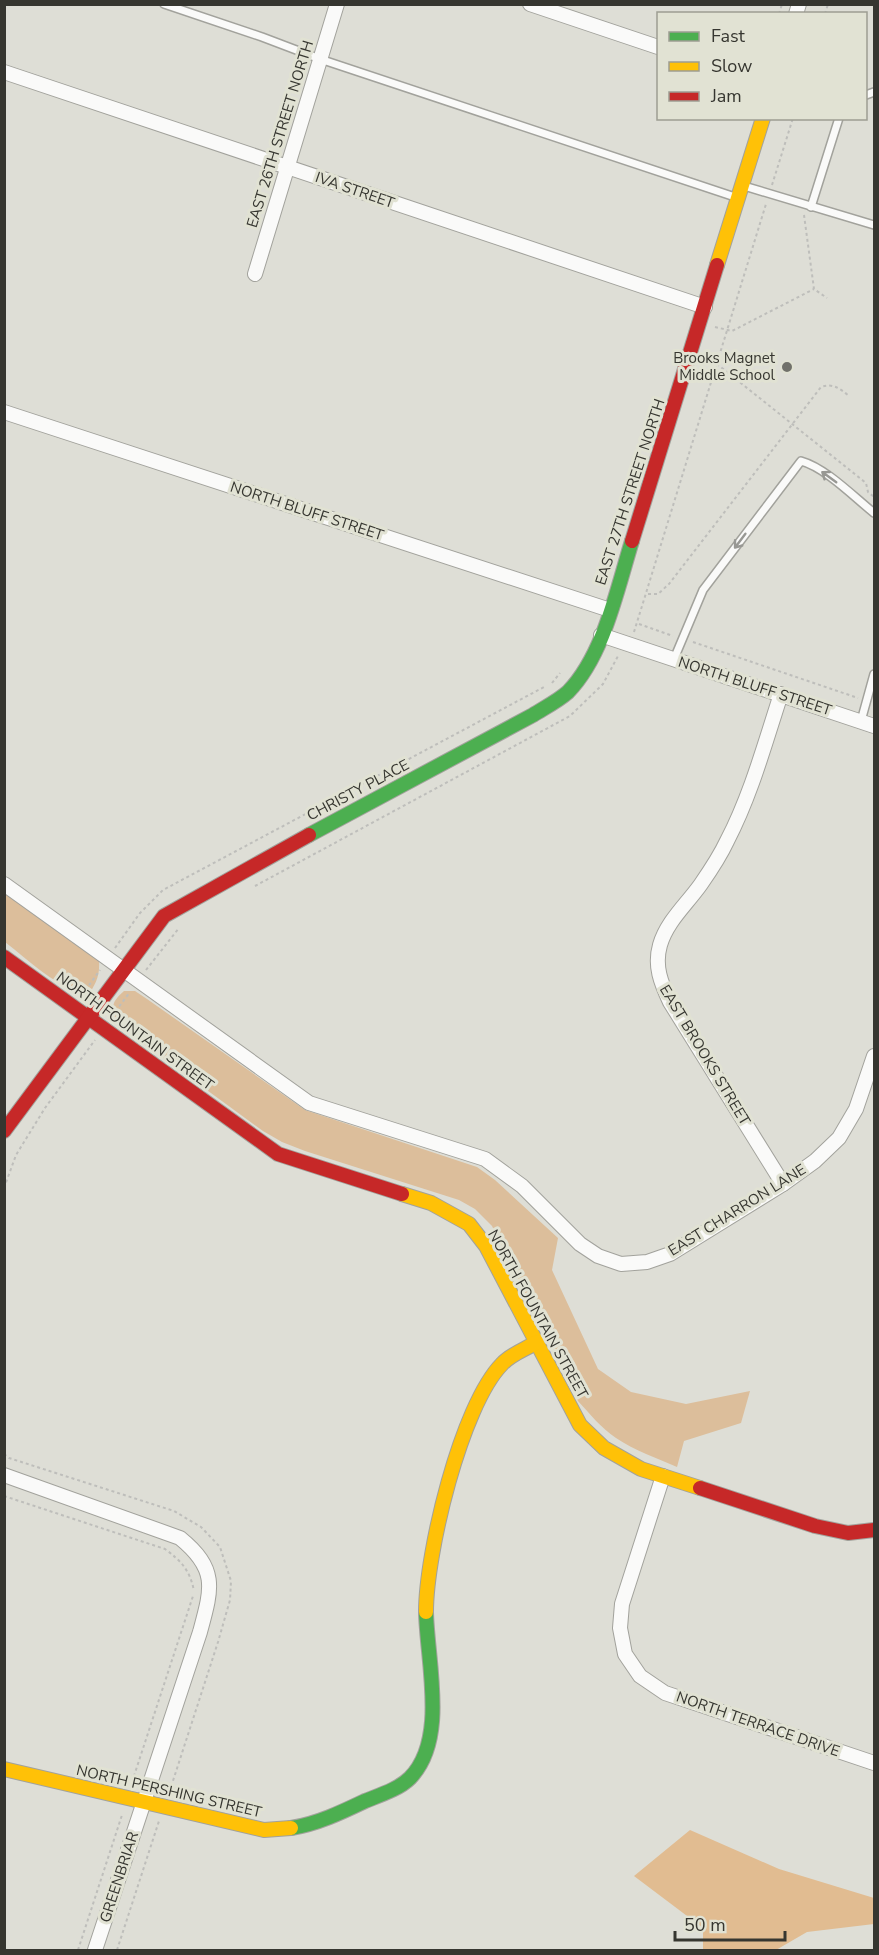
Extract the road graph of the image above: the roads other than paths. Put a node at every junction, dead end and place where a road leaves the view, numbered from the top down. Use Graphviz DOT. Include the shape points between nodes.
graph roads {
  1 [pos="165,4"];
  2 [pos="337,4"];
  3 [pos="530,4"];
  4 [pos="657,47"];
  5 [pos="320,59"];
  6 [pos="4,72"];
  7 [pos="762,120"];
  8 [pos="838,120"];
  9 [pos="288,168"];
  10 [pos="740,192"];
  11 [pos="811,207"];
  12 [pos="874,225"];
  13 [pos="255,274"];
  14 [pos="705,307"];
  15 [pos="4,412"];
  16 [pos="874,513"];
  17 [pos="610,610"];
  18 [pos="602,635"];
  19 [pos="674,659"];
  20 [pos="874,674"];
  21 [pos="781,694"];
  22 [pos="861,721"];
  23 [pos="874,726"];
  24 [pos="4,884"];
  25 [pos="4,957"];
  26 [pos="123,970"];
  27 [pos="88,1017"];
  28 [pos="874,1056"];
  29 [pos="4,1131"];
  30 [pos="783,1184"];
  31 [pos="537,1342"];
  32 [pos="4,1475"];
  33 [pos="663,1476"];
  34 [pos="874,1530"];
  35 [pos="874,1763"];
  36 [pos="4,1769"];
  37 [pos="143,1803"];
  38 [pos="95,1950"];
  1 -- 5 [label="lane"];
  2 -- 5 [label="street, EAST 26TH STREET NORTH"];
  3 -- 4 [label="street"];
  5 -- 9 [label="street, EAST 26TH STREET NORTH"];
  5 -- 10 [label="lane"];
  6 -- 9 [label="street, IVA STREET"];
  7 -- 10 [label="street, EAST 27TH STREET NORTH"];
  8 -- 11 [label="lane"];
  9 -- 13 [label="street, EAST 26TH STREET NORTH"];
  9 -- 14 [label="street, IVA STREET"];
  10 -- 11 [label="lane" via="769,194"];
  10 -- 14 [label="street, EAST 27TH STREET NORTH"];
  11 -- 12 [label="lane"];
  14 -- 17 [label="street, EAST 27TH STREET NORTH"];
  15 -- 17 [label="street, NORTH BLUFF STREET"];
  16 -- 19 [label="lane, one-way" via="834,480 801,461 703,590"];
  17 -- 18 [label="street, EAST 27TH STREET NORTH"];
  18 -- 19 [label="street, NORTH BLUFF STREET"];
  18 -- 26 [label="street, CHRISTY PLACE" via="586,668 567,693 164,916"];
  19 -- 21 [label="street, NORTH BLUFF STREET"];
  20 -- 22 [label="lane"];
  21 -- 22 [label="street, NORTH BLUFF STREET"];
  21 -- 30 [label="street, EAST BROOKS STREET" via="727,842 670,924 657,960 670,1002"];
  22 -- 23 [label="street, NORTH BLUFF STREET"];
  24 -- 26 [label="street"];
  25 -- 27 [label="street, NORTH FOUNTAIN STREET"];
  26 -- 27 [label="street"];
  26 -- 30 [label="street, EAST CHARRON LANE" via="309,1103 485,1158 522,1186 580,1244 621,1264 647,1262 670,1254"];
  27 -- 29 [label="street"];
  27 -- 31 [label="street, NORTH FOUNTAIN STREET" via="278,1154 431,1203 469,1224 486,1246"];
  28 -- 30 [label="street, EAST CHARRON LANE" via="856,1109 839,1138"];
  31 -- 33 [label="street, NORTH FOUNTAIN STREET" via="580,1425 604,1448 640,1469"];
  31 -- 37 [label="street, NORTH PERSHING STREET" via="501,1363 487,1381 474,1408 438,1523 427,1584 432,1736 426,1754 409,1780 302,1826 264,1830"];
  32 -- 37 [label="street, GREENBRIAR" via="180,1538 198,1552 207,1571 208,1603"];
  33 -- 34 [label="street, NORTH FOUNTAIN STREET" via="815,1526 848,1533"];
  33 -- 35 [label="street, NORTH TERRACE DRIVE" via="622,1604 620,1628 625,1654 640,1676 665,1693"];
  36 -- 37 [label="street, NORTH PERSHING STREET"];
  37 -- 38 [label="street, GREENBRIAR"];
}
